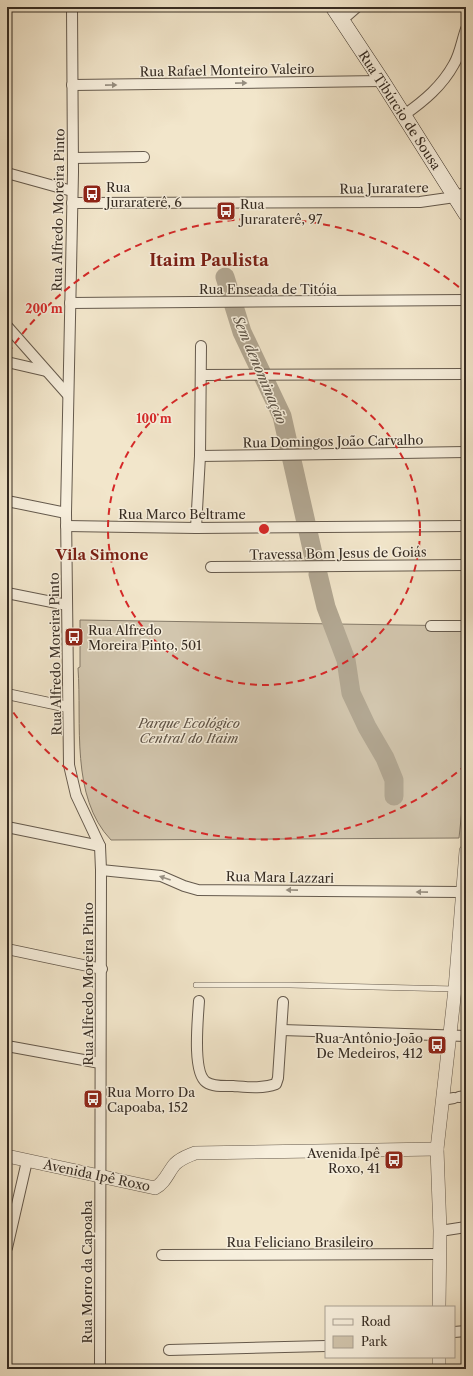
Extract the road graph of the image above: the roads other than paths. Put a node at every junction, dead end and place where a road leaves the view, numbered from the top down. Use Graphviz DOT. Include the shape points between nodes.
graph roads {
  1 [pos="72,7"];
  2 [pos="333,7"];
  3 [pos="357,7"];
  4 [pos="342,21"];
  5 [pos="466,29"];
  6 [pos="382,81"];
  7 [pos="72,85"];
  8 [pos="404,115"];
  9 [pos="144,157"];
  10 [pos="73,158"];
  11 [pos="7,173"];
  12 [pos="72,191"];
  13 [pos="461,195"];
  14 [pos="72,203"];
  15 [pos="466,214"];
  16 [pos="466,300"];
  17 [pos="70,303"];
  18 [pos="7,326"];
  19 [pos="201,346"];
  20 [pos="7,362"];
  21 [pos="46,371"];
  22 [pos="466,374"];
  23 [pos="200,375"];
  24 [pos="68,395"];
  25 [pos="466,452"];
  26 [pos="200,456"];
  27 [pos="7,501"];
  28 [pos="66,513"];
  29 [pos="66,526"];
  30 [pos="466,526"];
  31 [pos="196,528"];
  32 [pos="466,565"];
  33 [pos="211,567"];
  34 [pos="7,593"];
  35 [pos="67,605"];
  36 [pos="431,626"];
  37 [pos="466,626"];
  38 [pos="7,694"];
  39 [pos="68,707"];
  40 [pos="7,827"];
  41 [pos="100,846"];
  42 [pos="466,851"];
  43 [pos="466,856"];
  44 [pos="101,870"];
  45 [pos="462,892"];
  46 [pos="7,949"];
  47 [pos="102,969"];
  48 [pos="459,980"];
  49 [pos="196,985"];
  50 [pos="199,1001"];
  51 [pos="283,1002"];
  52 [pos="282,1030"];
  53 [pos="449,1036"];
  54 [pos="466,1036"];
  55 [pos="7,1046"];
  56 [pos="100,1063"];
  57 [pos="455,1098"];
  58 [pos="437,1149"];
  59 [pos="7,1156"];
  60 [pos="27,1161"];
  61 [pos="99,1175"];
  62 [pos="466,1227"];
  63 [pos="440,1231"];
  64 [pos="7,1248"];
  65 [pos="439,1254"];
  66 [pos="162,1255"];
  67 [pos="439,1306"];
  68 [pos="466,1331"];
  69 [pos="455,1332"];
  70 [pos="325,1346"];
  71 [pos="169,1350"];
  72 [pos="439,1358"];
  73 [pos="100,1369"];
  74 [pos="438,1369"];
  1 -- 7 [label="street, Rua Alfredo Moreira Pinto"];
  2 -- 4 [label="main road, Rua Tibúrcio de Sousa"];
  3 -- 4 [label="street"];
  4 -- 6 [label="main road, Rua Tibúrcio de Sousa"];
  5 -- 8 [label="street" via="454,64 442,82 426,99"];
  7 -- 6 [label="street, Rua Rafael Monteiro Valeiro, one-way"];
  6 -- 8 [label="main road, Rua Tibúrcio de Sousa"];
  7 -- 10 [label="street, Rua Alfredo Moreira Pinto"];
  8 -- 13 [label="main road, Rua Tibúrcio de Sousa"];
  9 -- 10 [label="street"];
  10 -- 12 [label="street, Rua Alfredo Moreira Pinto"];
  11 -- 12 [label="street"];
  12 -- 14 [label="street, Rua Alfredo Moreira Pinto"];
  13 -- 14 [label="street, Rua Juraratere" via="420,202"];
  13 -- 15 [label="main road, Rua Tibúrcio de Sousa"];
  14 -- 17 [label="street, Rua Alfredo Moreira Pinto"];
  16 -- 17 [label="street, Rua Enseada de Titóia"];
  17 -- 24 [label="street, Rua Alfredo Moreira Pinto"];
  18 -- 21 [label="street"];
  19 -- 23 [label="street"];
  20 -- 21 [label="street"];
  21 -- 24 [label="street"];
  22 -- 23 [label="street"];
  23 -- 26 [label="street"];
  24 -- 28 [label="street, Rua Alfredo Moreira Pinto"];
  25 -- 26 [label="street, Rua Domingos João Carvalho"];
  26 -- 31 [label="street"];
  27 -- 28 [label="street"];
  28 -- 29 [label="street, Rua Alfredo Moreira Pinto"];
  29 -- 31 [label="street, Rua Marco Beltrame"];
  29 -- 35 [label="street, Rua Alfredo Moreira Pinto"];
  30 -- 31 [label="street, Rua Marco Beltrame"];
  32 -- 33 [label="street, Travessa Bom Jesus de Goiás"];
  34 -- 35 [label="street"];
  35 -- 39 [label="street, Rua Alfredo Moreira Pinto"];
  36 -- 37 [label="street"];
  38 -- 39 [label="street"];
  39 -- 41 [label="street, Rua Alfredo Moreira Pinto" via="69,765 76,795"];
  40 -- 41 [label="street"];
  41 -- 44 [label="street, Rua Alfredo Moreira Pinto"];
  42 -- 43 [label="street"];
  43 -- 45 [label="street"];
  45 -- 44 [label="street, Rua Mara Lazzari, one-way" via="198,890 161,876"];
  44 -- 47 [label="street, Rua Alfredo Moreira Pinto"];
  45 -- 48 [label="street"];
  46 -- 47 [label="street"];
  47 -- 56 [label="street, Rua Alfredo Moreira Pinto"];
  48 -- 49 [label="lane"];
  48 -- 53 [label="street"];
  50 -- 52 [label="street" via="198,1062 200,1074 205,1082 214,1085 266,1088 276,1084 280,1070"];
  51 -- 52 [label="street"];
  52 -- 53 [label="street"];
  53 -- 54 [label="street"];
  53 -- 57 [label="street"];
  55 -- 56 [label="street"];
  56 -- 61 [label="street, Rua Alfredo Moreira Pinto"];
  57 -- 58 [label="street"];
  58 -- 61 [label="street, Avenida Ipê Roxo" via="195,1153 175,1164 164,1182 155,1188"];
  58 -- 63 [label="street"];
  59 -- 60 [label="street, Avenida Ipê Roxo"];
  60 -- 61 [label="street, Avenida Ipê Roxo"];
  60 -- 64 [label="street"];
  61 -- 73 [label="street, Rua Morro da Capoaba"];
  62 -- 63 [label="street"];
  63 -- 65 [label="street"];
  65 -- 66 [label="street, Rua Feliciano Brasileiro"];
  65 -- 67 [label="street"];
  68 -- 69 [label="street"];
  70 -- 71 [label="street"];
  72 -- 74 [label="street"];
}
